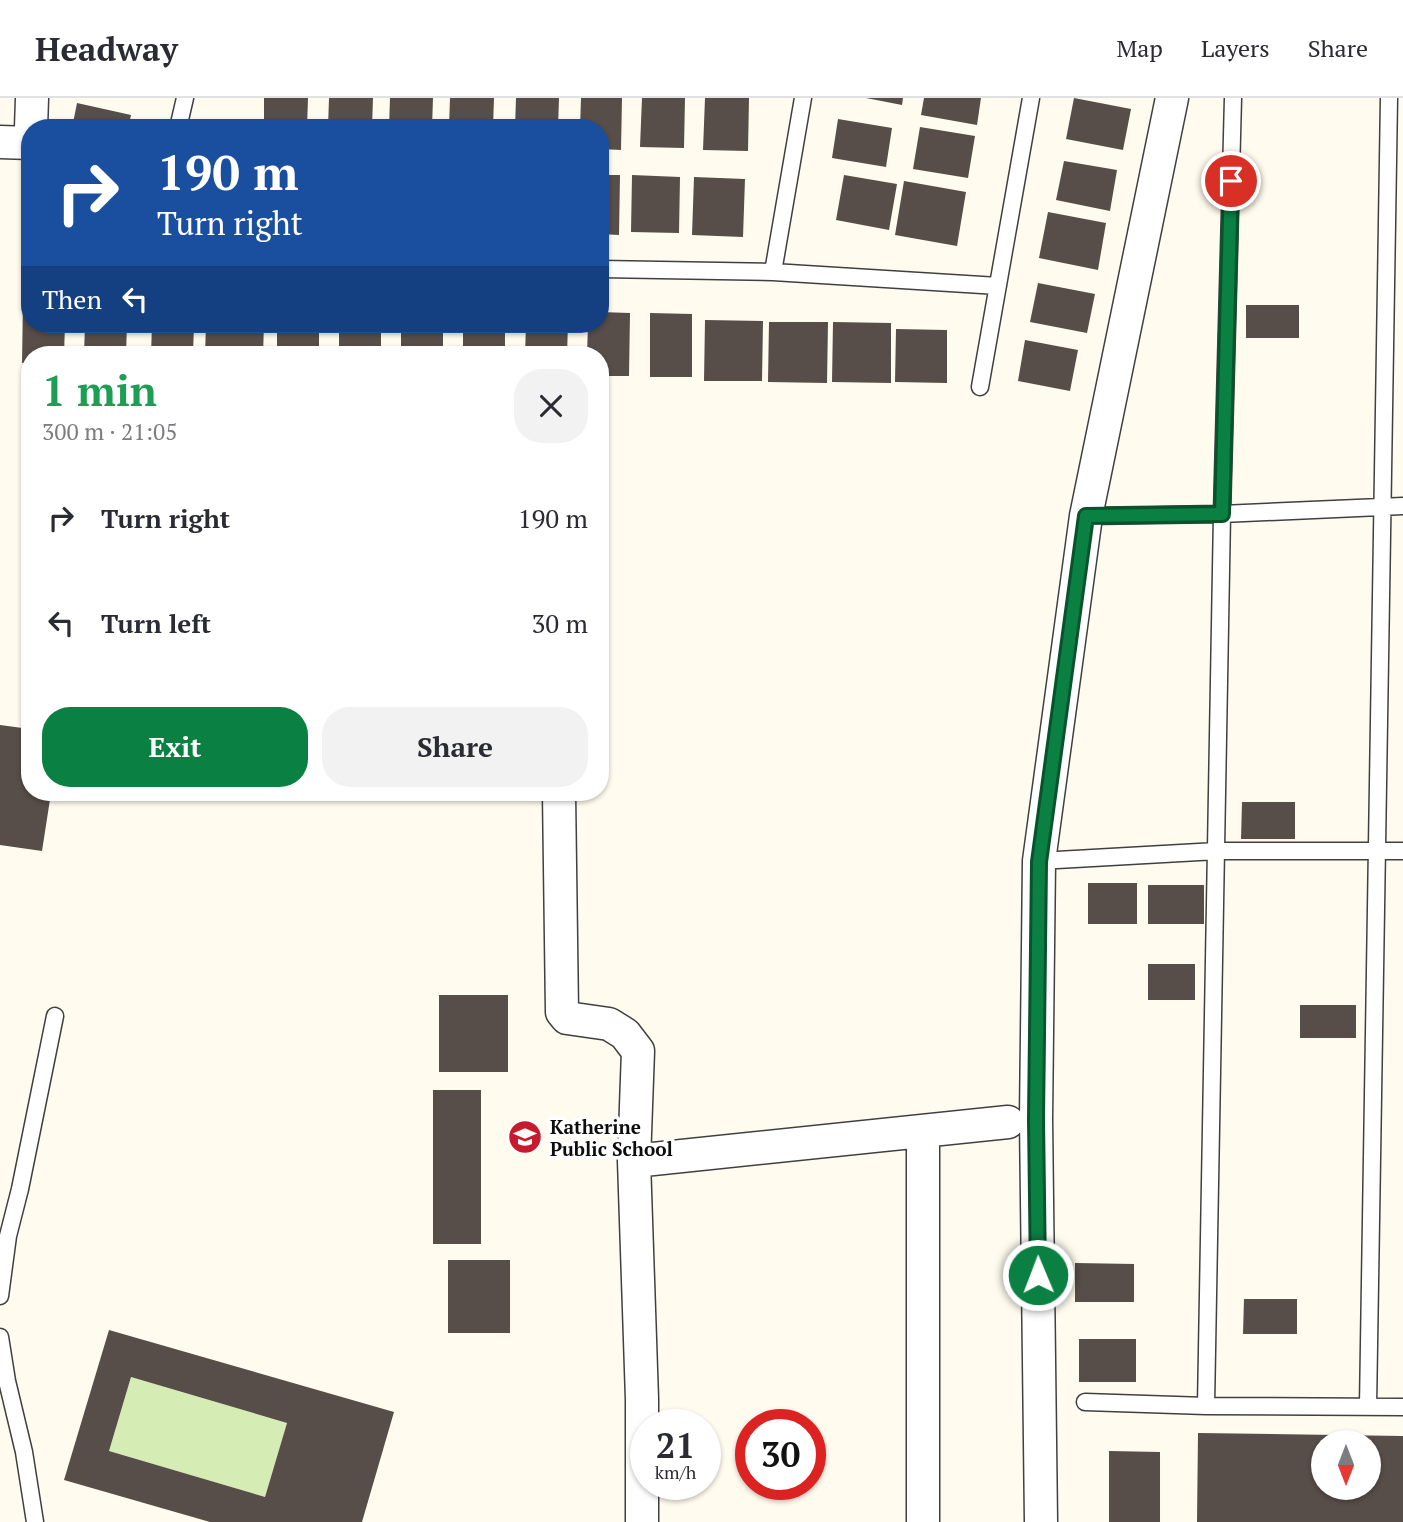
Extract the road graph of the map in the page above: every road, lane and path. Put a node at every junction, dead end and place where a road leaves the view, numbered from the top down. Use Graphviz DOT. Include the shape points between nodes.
graph roads {
  1 [pos="32,98"];
  2 [pos="185,98"];
  3 [pos="803,98"];
  4 [pos="1031,98"];
  5 [pos="1172,98"];
  6 [pos="1233,98"];
  7 [pos="1389,98"];
  8 [pos="31,119"];
  9 [pos="180,119"];
  10 [pos="0,142"];
  11 [pos="21,143"];
  12 [pos="609,269"];
  13 [pos="773,272"];
  14 [pos="998,286"];
  15 [pos="980,387"];
  16 [pos="1383,505"];
  17 [pos="1403,506"];
  18 [pos="1222,514"];
  19 [pos="1086,516"];
  20 [pos="559,801"];
  21 [pos="1217,851"];
  22 [pos="1377,851"];
  23 [pos="1403,851"];
  24 [pos="1039,862"];
  25 [pos="55,1016"];
  26 [pos="1008,1122"];
  27 [pos="923,1131"];
  28 [pos="635,1161"];
  29 [pos="0,1296"];
  30 [pos="0,1337"];
  31 [pos="1085,1402"];
  32 [pos="1206,1406"];
  33 [pos="1368,1407"];
  34 [pos="1403,1407"];
  35 [pos="35,1522"];
  36 [pos="642,1522"];
  37 [pos="923,1522"];
  38 [pos="1041,1522"];
  1 -- 8 [label="street"];
  2 -- 9 [label="lane"];
  3 -- 13 [label="lane"];
  4 -- 14 [label="lane"];
  5 -- 19 [label="street"];
  6 -- 18 [label="lane"];
  7 -- 16 [label="lane"];
  10 -- 11 [label="street"];
  12 -- 13 [label="lane"];
  13 -- 14 [label="lane"];
  14 -- 15 [label="lane"];
  16 -- 17 [label="lane"];
  16 -- 18 [label="lane"];
  16 -- 22 [label="lane"];
  18 -- 19 [label="lane"];
  18 -- 21 [label="lane"];
  19 -- 24 [label="street"];
  20 -- 28 [label="street" via="562,1012 567,1018 609,1024 625,1034 638,1051"];
  21 -- 22 [label="lane"];
  21 -- 24 [label="lane"];
  21 -- 32 [label="lane"];
  22 -- 23 [label="lane"];
  22 -- 33 [label="lane"];
  24 -- 38 [label="street" via="1036,1119"];
  25 -- 29 [label="lane" via="8,1236"];
  26 -- 27 [label="street"];
  27 -- 28 [label="street"];
  27 -- 37 [label="street"];
  28 -- 36 [label="street"];
  30 -- 35 [label="lane"];
  31 -- 32 [label="lane"];
  32 -- 33 [label="lane"];
  33 -- 34 [label="lane"];
}
